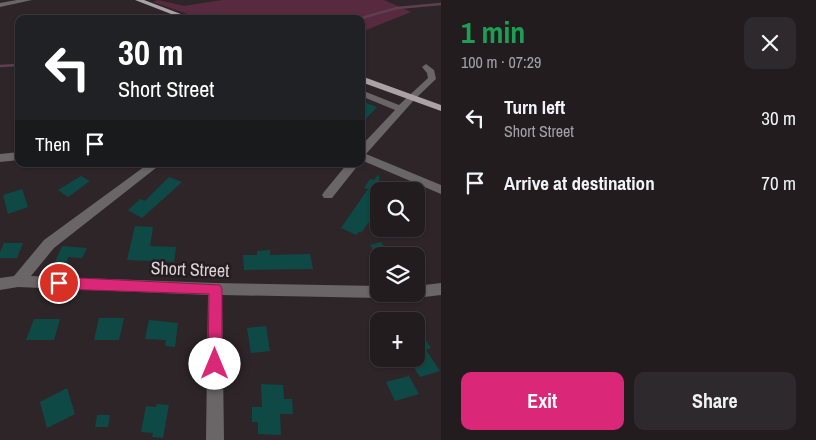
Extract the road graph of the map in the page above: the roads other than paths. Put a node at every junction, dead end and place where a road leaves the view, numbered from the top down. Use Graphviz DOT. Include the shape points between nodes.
graph roads {
  1 [pos="30,0"];
  2 [pos="138,0"];
  3 [pos="149,1"];
  4 [pos="0,5"];
  5 [pos="182,15"];
  6 [pos="426,67"];
  7 [pos="365,80"];
  8 [pos="365,95"];
  9 [pos="412,97"];
  10 [pos="441,108"];
  11 [pos="401,109"];
  12 [pos="365,150"];
  13 [pos="15,156"];
  14 [pos="365,156"];
  15 [pos="0,158"];
  16 [pos="152,167"];
  17 [pos="351,167"];
  18 [pos="441,190"];
  19 [pos="328,195"];
  20 [pos="18,281"];
  21 [pos="0,284"];
  22 [pos="215,289"];
  23 [pos="441,289"];
  24 [pos="425,291"];
  25 [pos="370,292"];
  26 [pos="215,440"];
  1 -- 4 [label="street"];
  2 -- 3 [label="main road"];
  3 -- 5 [label="main road"];
  6 -- 9 [label="street" via="432,79"];
  7 -- 9 [label="main road"];
  8 -- 11 [label="street"];
  9 -- 10 [label="main road"];
  9 -- 11 [label="street"];
  11 -- 12 [label="street"];
  13 -- 15 [label="street"];
  14 -- 18 [label="street"];
  16 -- 20 [label="street" via="49,244"];
  17 -- 19 [label="street"];
  20 -- 21 [label="street, Short Street"];
  20 -- 22 [label="street, Short Street"];
  22 -- 25 [label="street, Short Street"];
  22 -- 26 [label="street"];
  23 -- 24 [label="street"];
}
